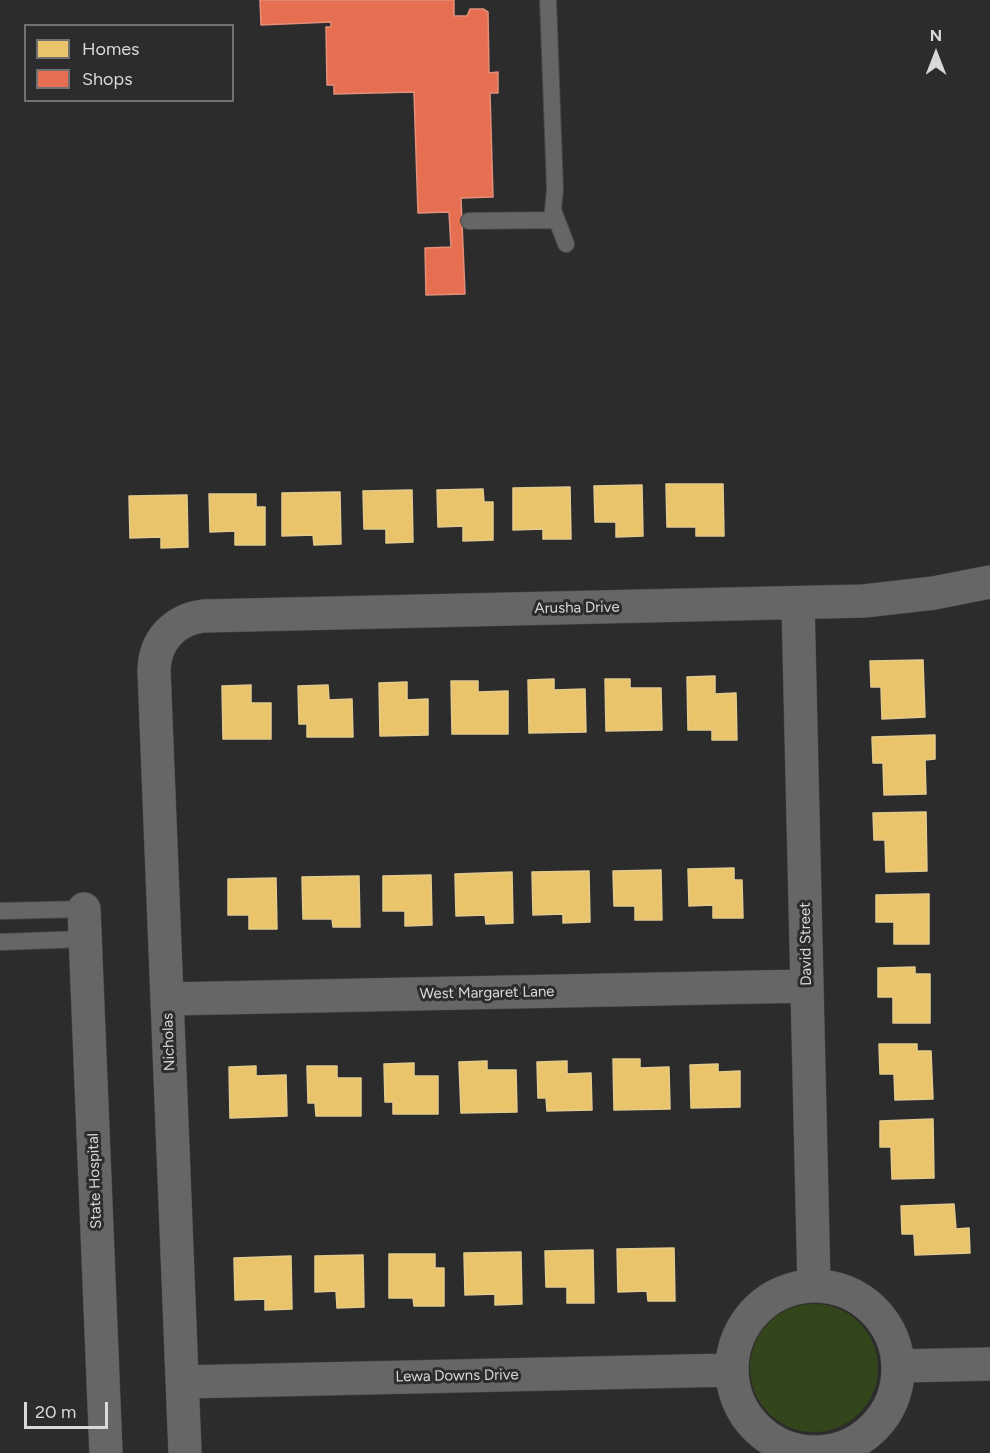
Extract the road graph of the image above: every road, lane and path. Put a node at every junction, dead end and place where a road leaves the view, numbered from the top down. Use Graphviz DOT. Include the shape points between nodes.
graph roads {
  1 [pos="548,0"];
  2 [pos="557,220"];
  3 [pos="469,221"];
  4 [pos="566,244"];
  5 [pos="990,582"];
  6 [pos="798,603"];
  7 [pos="166,634"];
  8 [pos="0,911"];
  9 [pos="85,924"];
  10 [pos="0,942"];
  11 [pos="807,986"];
  12 [pos="167,999"];
  13 [pos="814,1285"];
  14 [pos="990,1364"];
  15 [pos="898,1366"];
  16 [pos="732,1370"];
  17 [pos="182,1382"];
  18 [pos="106,1453"];
  19 [pos="185,1453"];
  20 [pos="817,1453"];
  1 -- 2 [label="lane" via="553,210"];
  2 -- 3 [label="lane"];
  2 -- 4 [label="lane"];
  5 -- 6 [label="street, Arusha Drive" via="888,599"];
  6 -- 7 [label="street, Arusha Drive" via="204,616 182,622"];
  6 -- 11 [label="street, David Street"];
  7 -- 12 [label="street, Nicholas" via="157,651 154,670"];
  8 -- 9 [label="lane"];
  9 -- 10 [label="lane"];
  9 -- 18 [label="street, State Hospital"];
  11 -- 12 [label="street, West Margaret Lane"];
  11 -- 13 [label="street, David Street"];
  12 -- 17 [label="street, Nicholas"];
  13 -- 15 [label="street" via="845,1291 873,1308 891,1334"];
  13 -- 16 [label="street" via="782,1292 755,1311 737,1338"];
  14 -- 15 [label="street"];
  15 -- 20 [label="street" via="893,1398 876,1426 849,1445"];
  16 -- 17 [label="street, Lewa Downs Drive"];
  16 -- 20 [label="street" via="738,1402 757,1429 784,1446"];
  17 -- 19 [label="street, Nicholas"];
}
